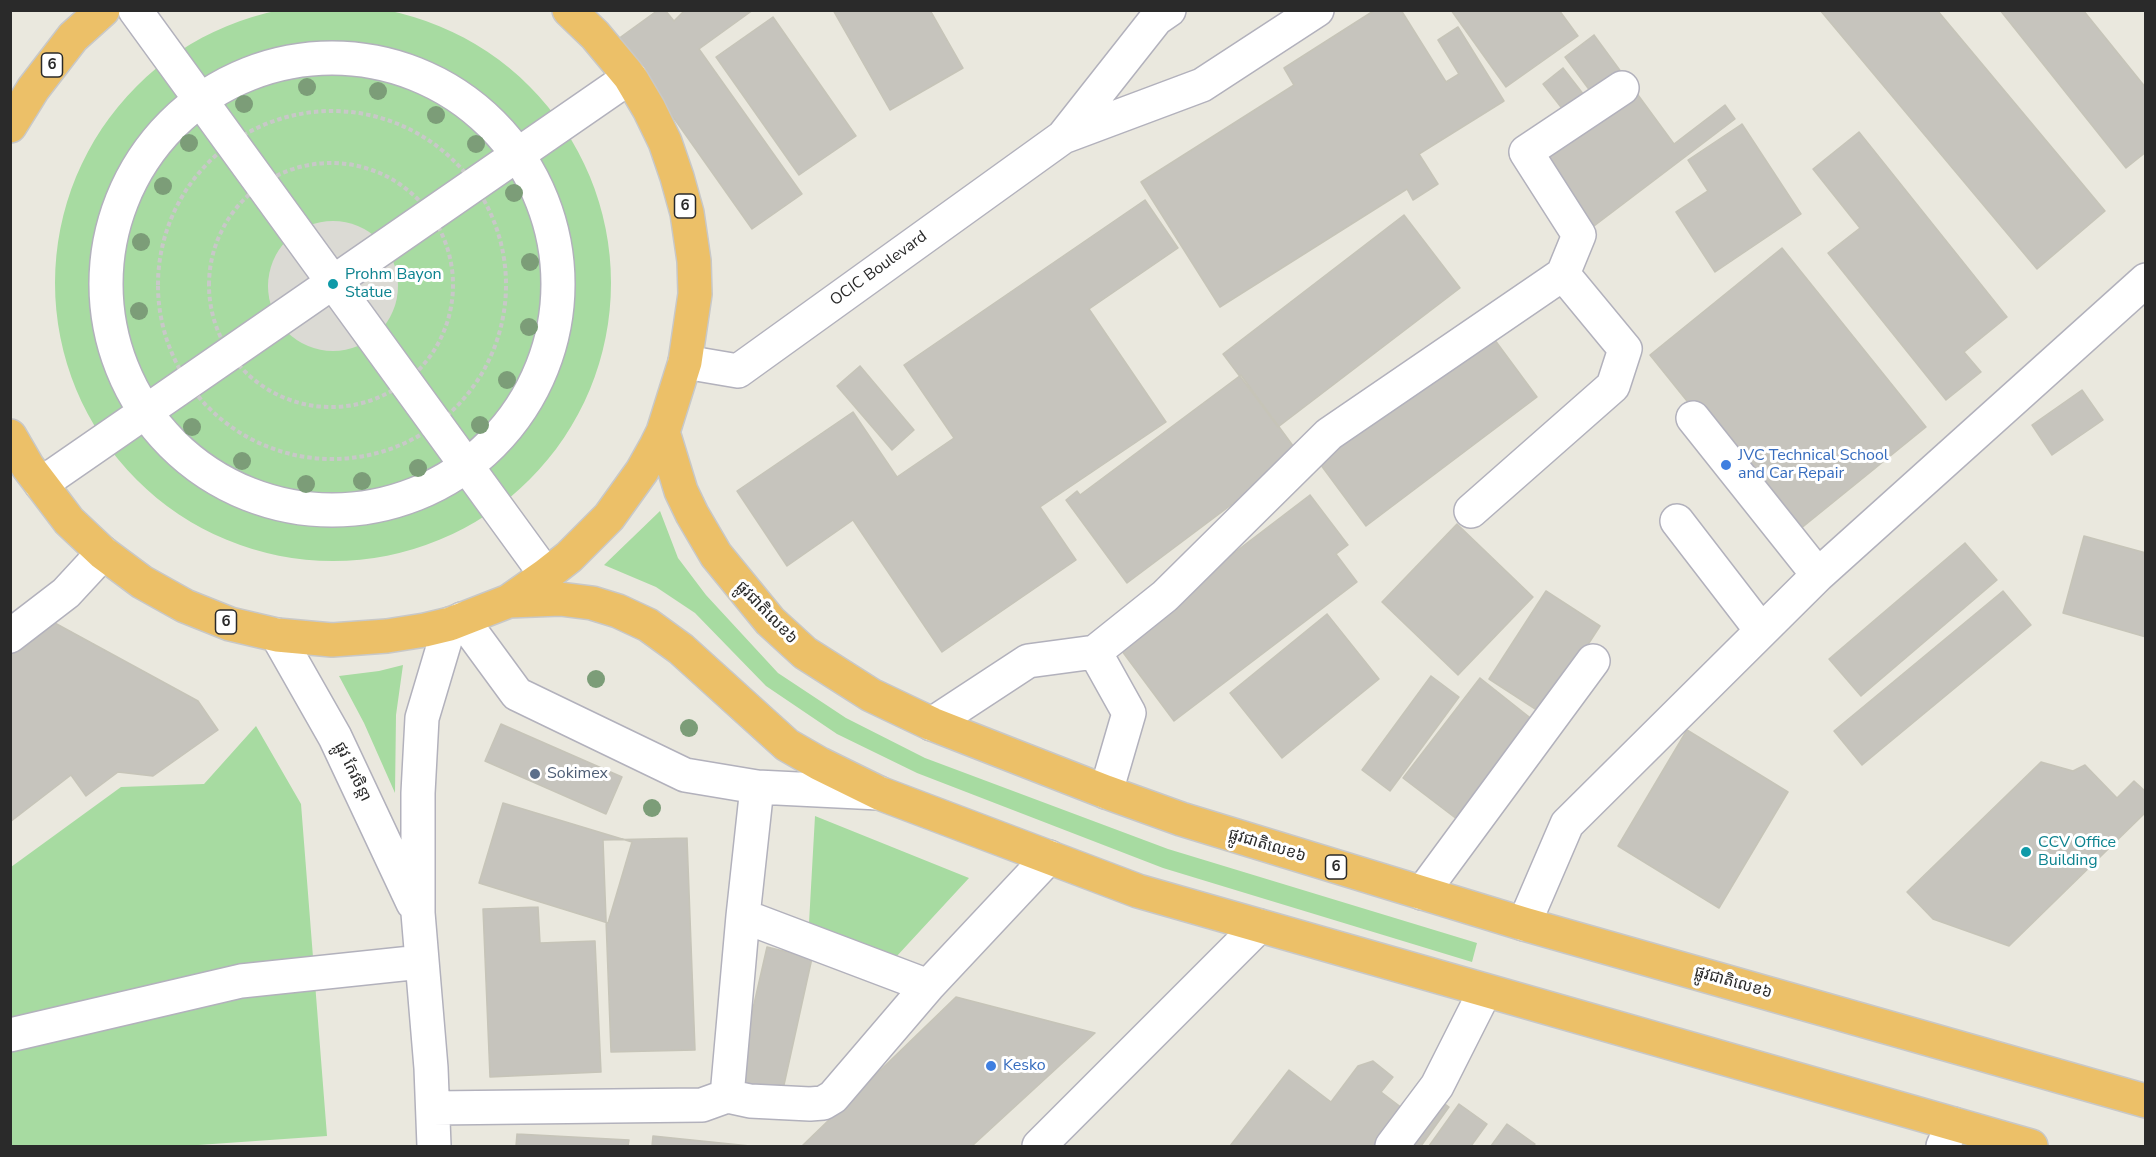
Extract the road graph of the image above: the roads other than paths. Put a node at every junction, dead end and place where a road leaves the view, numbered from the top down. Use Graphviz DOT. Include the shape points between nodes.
graph roads {
  1 [pos="103,10"];
  2 [pos="135,10"];
  3 [pos="569,10"];
  4 [pos="1169,10"];
  5 [pos="1317,10"];
  6 [pos="630,77"];
  7 [pos="1622,88"];
  8 [pos="199,99"];
  9 [pos="10,126"];
  10 [pos="1063,137"];
  11 [pos="516,156"];
  12 [pos="1563,274"];
  13 [pos="2145,280"];
  14 [pos="333,282"];
  15 [pos="685,362"];
  16 [pos="145,411"];
  17 [pos="1693,418"];
  18 [pos="663,432"];
  19 [pos="10,436"];
  20 [pos="468,468"];
  21 [pos="26,473"];
  22 [pos="1471,511"];
  23 [pos="1677,520"];
  24 [pos="103,553"];
  25 [pos="546,575"];
  26 [pos="1818,575"];
  27 [pos="509,601"];
  28 [pos="456,621"];
  29 [pos="1761,630"];
  30 [pos="277,635"];
  31 [pos="10,636"];
  32 [pos="1095,652"];
  33 [pos="1593,662"];
  34 [pos="932,724"];
  35 [pos="757,787"];
  36 [pos="879,792"];
  37 [pos="1106,792"];
  38 [pos="1049,857"];
  39 [pos="1422,893"];
  40 [pos="418,913"];
  41 [pos="743,916"];
  42 [pos="1524,924"];
  43 [pos="1259,926"];
  44 [pos="422,962"];
  45 [pos="928,986"];
  46 [pos="1485,992"];
  47 [pos="10,1035"];
  48 [pos="728,1096"];
  49 [pos="2145,1101"];
  50 [pos="433,1108"];
  51 [pos="1948,1135"];
  52 [pos="434,1146"];
  53 [pos="1039,1146"];
  54 [pos="1392,1146"];
  55 [pos="2031,1146"];
  1 -- 9 [label="highway, 6" via="73,37"];
  2 -- 8 [label="street"];
  3 -- 6 [label="highway, 6"];
  4 -- 10 [label="street, OCIC Boulevard" via="1156,19"];
  5 -- 10 [label="street, OCIC Boulevard" via="1202,85"];
  6 -- 11 [label="street"];
  6 -- 15 [label="highway, 6" via="665,142 687,213 695,294"];
  7 -- 12 [label="street" via="1526,152 1579,235"];
  8 -- 11 [label="street" via="245,73 302,58 376,60 445,86 490,123"];
  8 -- 14 [label="street"];
  8 -- 16 [label="street" via="170,125 143,158 117,212 105,275 110,330"];
  10 -- 15 [label="street, OCIC Boulevard" via="738,370"];
  11 -- 14 [label="street"];
  11 -- 20 [label="street" via="540,191 559,266 555,331 533,391 503,434"];
  12 -- 22 [label="street" via="1625,350 1613,386"];
  12 -- 32 [label="street" via="1329,434 1165,596"];
  13 -- 26 [label="street"];
  14 -- 16 [label="street"];
  14 -- 20 [label="street"];
  15 -- 18 [label="highway, 6"];
  16 -- 20 [label="street" via="183,455 229,488 295,510 382,508 435,488"];
  16 -- 21 [label="street"];
  17 -- 26 [label="street"];
  18 -- 25 [label="highway, 6" via="642,471 609,517"];
  18 -- 34 [label="highway, ផ្លូវជាតិលេខ៦ / 6" via="692,514 716,555 770,621 805,652 871,694"];
  19 -- 21 [label="highway, 6"];
  20 -- 25 [label="street"];
  21 -- 24 [label="highway, 6"];
  23 -- 29 [label="street"];
  24 -- 30 [label="highway, 6" via="184,606 230,624"];
  24 -- 31 [label="street" via="66,593"];
  25 -- 27 [label="highway, 6"];
  26 -- 29 [label="street"];
  27 -- 28 [label="highway, 6"];
  27 -- 36 [label="highway, 6" via="560,599 592,603 648,624 787,745"];
  28 -- 30 [label="highway, 6" via="387,636 332,640"];
  28 -- 35 [label="street" via="517,693 685,775"];
  28 -- 40 [label="street, ផ្លូវ កែវចិន្តា" via="422,718"];
  29 -- 42 [label="street" via="1567,824"];
  30 -- 40 [label="street, ផ្លូវ កែវចិន្តា" via="335,737"];
  32 -- 34 [label="street" via="1028,661"];
  32 -- 37 [label="street" via="1129,713"];
  33 -- 39 [label="street"];
  34 -- 37 [label="highway, ផ្លូវជាតិលេខ៦ / 6"];
  35 -- 36 [label="street"];
  35 -- 41 [label="street"];
  36 -- 38 [label="highway, 6"];
  37 -- 39 [label="highway, ផ្លូវជាតិលេខ៦ / 6"];
  38 -- 43 [label="highway, 6" via="1138,891"];
  38 -- 45 [label="street"];
  39 -- 42 [label="highway, ផ្លូវជាតិលេខ៦ / 6"];
  40 -- 44 [label="street, ផ្លូវ កែវចិន្តា"];
  41 -- 45 [label="street"];
  41 -- 48 [label="street"];
  42 -- 49 [label="highway, ផ្លូវជាតិលេខ៦ / 6"];
  43 -- 46 [label="highway, 6"];
  43 -- 53 [label="street"];
  44 -- 47 [label="street" via="241,981"];
  44 -- 50 [label="street, ផ្លូវ កែវចិន្តា"];
  45 -- 48 [label="street" via="833,1097 823,1103 750,1101"];
  46 -- 51 [label="highway, 6"];
  46 -- 54 [label="street" via="1437,1086"];
  48 -- 50 [label="street" via="702,1105"];
  50 -- 52 [label="street, ផ្លូវ កែវចិន្តា"];
  51 -- 55 [label="highway, 6"];
}
